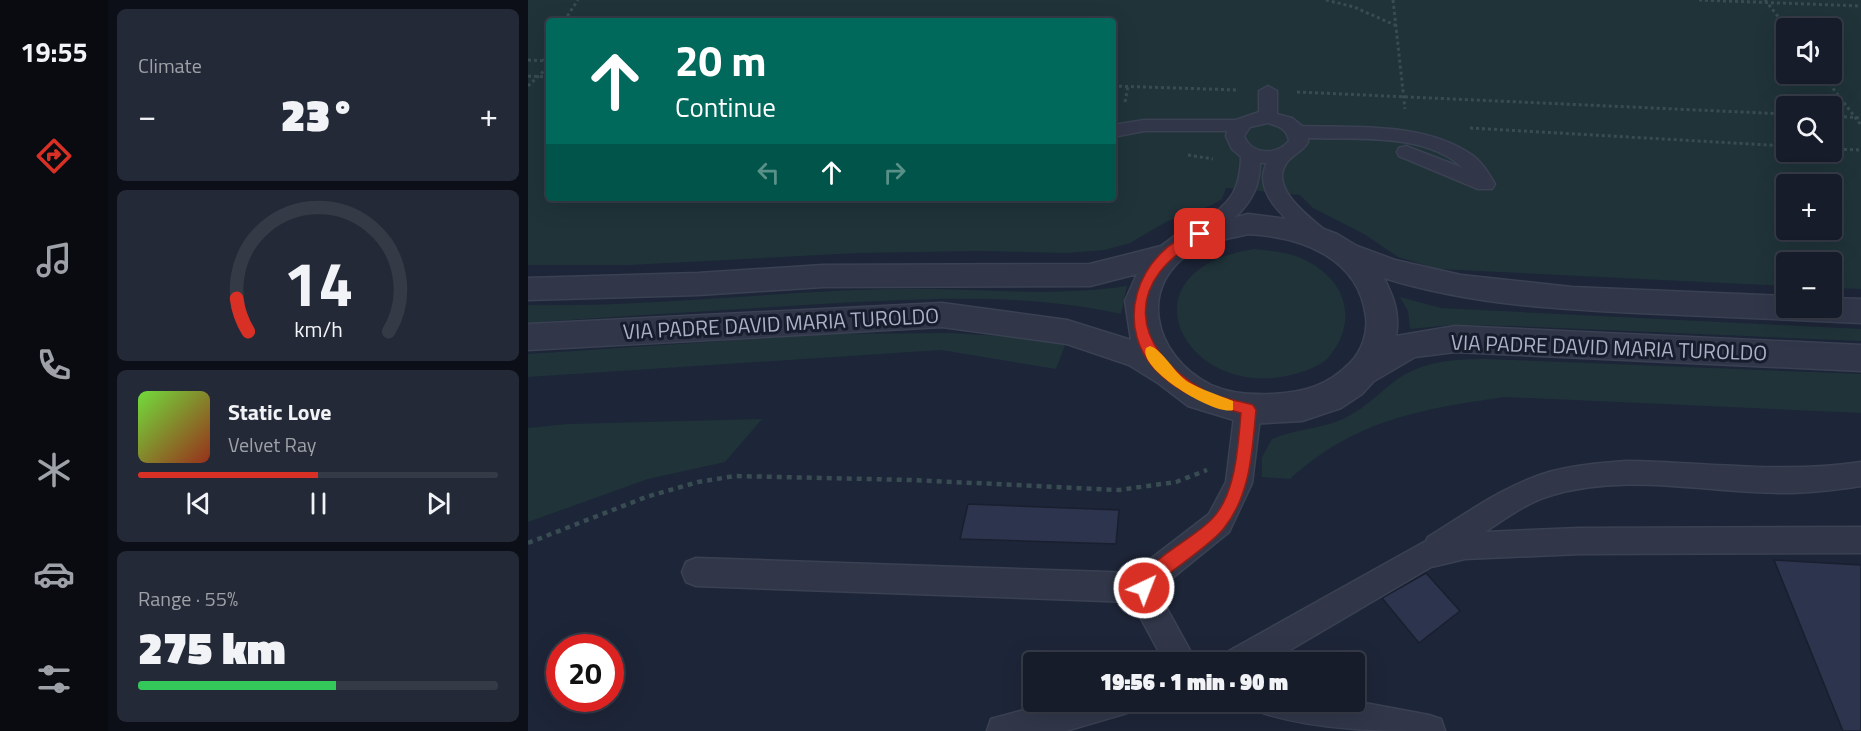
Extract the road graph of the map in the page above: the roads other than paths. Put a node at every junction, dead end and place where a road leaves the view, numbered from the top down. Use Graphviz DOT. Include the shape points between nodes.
graph roads {
  1 [pos="1268,91"];
  2 [pos="1268,117"];
  3 [pos="1240,125"];
  4 [pos="1119,129"];
  5 [pos="1116,143"];
  6 [pos="1291,145"];
  7 [pos="1245,150"];
  8 [pos="1200,234"];
  9 [pos="1320,237"];
  10 [pos="1348,254"];
  11 [pos="1165,256"];
  12 [pos="528,289"];
  13 [pos="1861,311"];
  14 [pos="528,337"];
  15 [pos="1861,358"];
  16 [pos="1365,371"];
  17 [pos="1167,373"];
  18 [pos="1248,410"];
  19 [pos="1861,474"];
  20 [pos="1861,540"];
  21 [pos="1426,555"];
  22 [pos="696,572"];
  23 [pos="1144,588"];
  24 [pos="1176,652"];
  25 [pos="1257,652"];
  26 [pos="1077,712"];
  27 [pos="1327,712"];
  28 [pos="1003,731"];
  29 [pos="1429,731"];
  1 -- 2 [label="lane"];
  2 -- 3 [label="lane"];
  2 -- 6 [label="lane" via="1286,122"];
  3 -- 4 [label="lane"];
  3 -- 7 [label="lane" via="1235,136"];
  5 -- 7 [label="lane" via="1142,139"];
  6 -- 6 [label="lane" via="1406,152 1485,184 1467,160 1425,142 1375,135"];
  6 -- 7 [label="lane" via="1270,157"];
  6 -- 9 [label="lane" via="1274,165 1274,190 1285,207"];
  7 -- 8 [label="lane" via="1252,173 1242,201"];
  8 -- 9 [label="street" via="1248,224 1297,229"];
  8 -- 11 [label="street"];
  9 -- 10 [label="street"];
  10 -- 13 [label="street" via="1405,276 1491,291 1572,299"];
  10 -- 16 [label="street" via="1373,284 1384,319 1376,355"];
  11 -- 12 [label="street, VIA PADRE DAVID MARIA TUROLDO" via="1078,276 823,276"];
  11 -- 17 [label="street" via="1144,285 1139,321 1153,357"];
  14 -- 17 [label="street, VIA PADRE DAVID MARIA TUROLDO" via="942,315 1067,332 1141,356"];
  15 -- 16 [label="street, VIA PADRE DAVID MARIA TUROLDO" via="1455,339 1408,345"];
  16 -- 18 [label="street, VIA PADRE DAVID MARIA TUROLDO" via="1348,387 1303,407"];
  17 -- 18 [label="street, VIA PADRE DAVID MARIA TUROLDO" via="1203,397"];
  18 -- 23 [label="lane" via="1243,466 1226,510 1212,530 1150,578"];
  19 -- 21 [label="lane" via="1811,482 1633,473 1582,476 1520,497"];
  20 -- 21 [label="lane" via="1556,542 1465,546"];
  21 -- 25 [label="lane"];
  22 -- 23 [label="lane"];
  23 -- 24 [label="lane" via="1146,600"];
  26 -- 28 [label="lane"];
  27 -- 29 [label="lane"];
}
